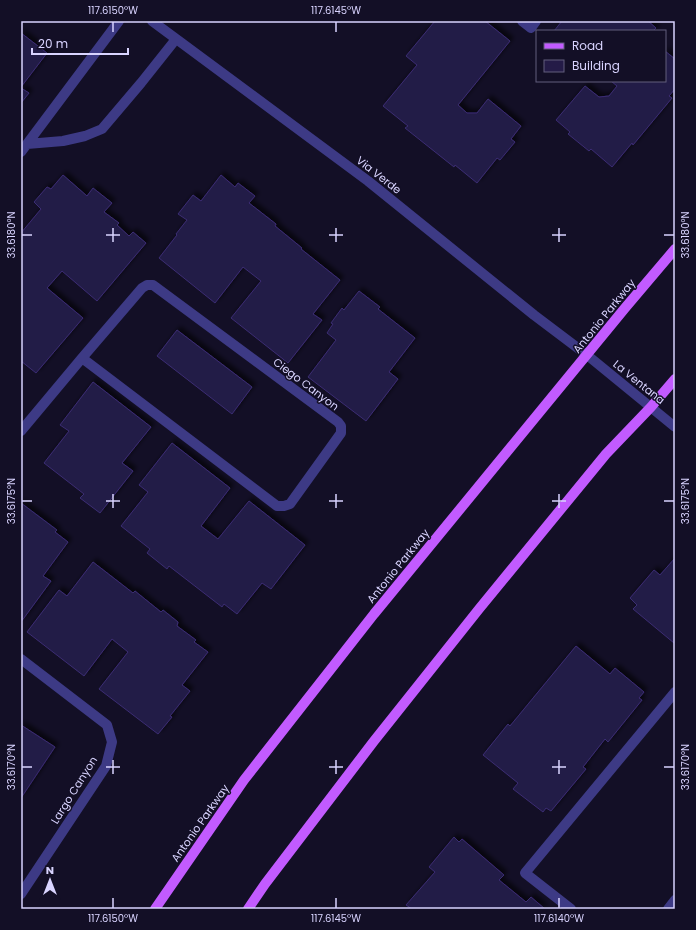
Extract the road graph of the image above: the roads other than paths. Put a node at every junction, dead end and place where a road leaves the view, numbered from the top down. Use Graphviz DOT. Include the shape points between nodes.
graph roads {
  1 [pos="119,21"];
  2 [pos="152,21"];
  3 [pos="522,21"];
  4 [pos="536,21"];
  5 [pos="176,39"];
  6 [pos="24,148"];
  7 [pos="675,249"];
  8 [pos="587,355"];
  9 [pos="82,358"];
  10 [pos="675,379"];
  11 [pos="651,407"];
  12 [pos="675,427"];
  13 [pos="21,431"];
  14 [pos="21,659"];
  15 [pos="675,692"];
  16 [pos="21,894"];
  17 [pos="675,900"];
  18 [pos="156,909"];
  19 [pos="248,909"];
  20 [pos="571,909"];
  21 [pos="668,909"];
  1 -- 6 [label="street"];
  2 -- 5 [label="street, Via Verde"];
  3 -- 4 [label="street" via="531,28"];
  5 -- 6 [label="street" via="102,129 85,136"];
  5 -- 8 [label="street, Via Verde" via="368,181"];
  7 -- 8 [label="main road, Antonio Parkway"];
  8 -- 11 [label="street, La Ventana"];
  8 -- 18 [label="main road, Antonio Parkway" via="374,614 244,780"];
  9 -- 9 [label="street, Ciego Canyon" via="142,288 153,285 338,422 341,434 290,504 277,506"];
  9 -- 13 [label="street, Ciego Canyon"];
  10 -- 11 [label="main road"];
  11 -- 12 [label="street, La Ventana"];
  11 -- 19 [label="main road" via="606,454 479,609 374,741"];
  14 -- 16 [label="street, Largo Canyon" via="107,725 112,742 106,766"];
  15 -- 20 [label="street" via="525,873"];
  17 -- 21 [label="street"];
}
